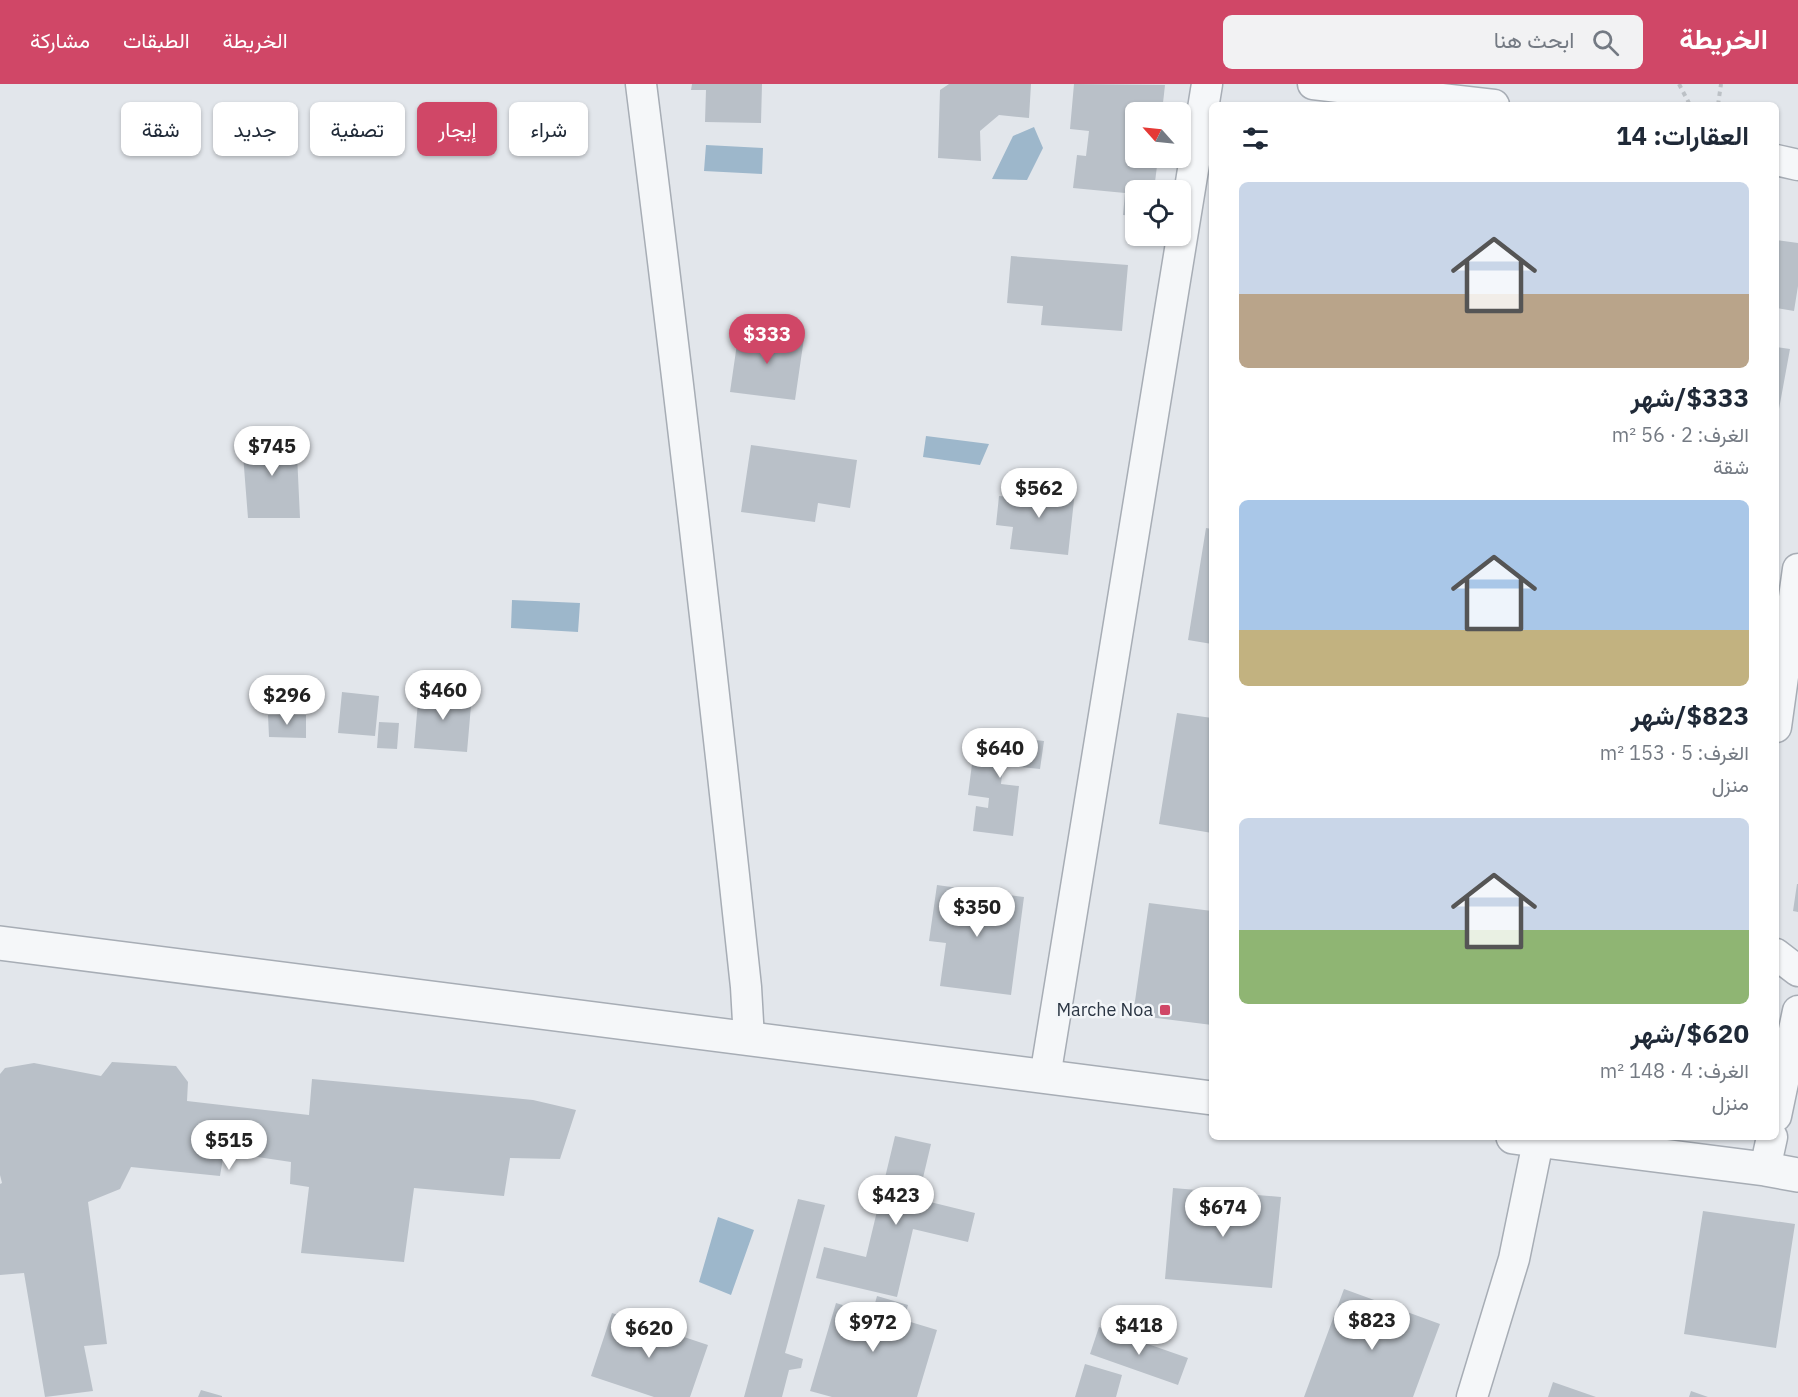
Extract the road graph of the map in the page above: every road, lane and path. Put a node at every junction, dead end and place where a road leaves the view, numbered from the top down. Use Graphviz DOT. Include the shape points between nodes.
graph roads {
  1 [pos="641,84"];
  2 [pos="1207,84"];
  3 [pos="1313,84"];
  4 [pos="1679,84"];
  5 [pos="1720,84"];
  6 [pos="1468,102"];
  7 [pos="1688,102"];
  8 [pos="1718,102"];
  9 [pos="1779,161"];
  10 [pos="1798,165"];
  11 [pos="1798,569"];
  12 [pos="1779,705"];
  13 [pos="0,943"];
  14 [pos="1779,956"];
  15 [pos="1798,971"];
  16 [pos="1798,1011"];
  17 [pos="749,1039"];
  18 [pos="1045,1077"];
  19 [pos="1209,1098"];
  20 [pos="1779,1102"];
  21 [pos="1530,1140"];
  22 [pos="1546,1140"];
  23 [pos="1771,1140"];
  24 [pos="1765,1168"];
  25 [pos="1798,1175"];
  26 [pos="1472,1397"];
  1 -- 17 [label="street" via="711,657"];
  2 -- 18 [label="street"];
  3 -- 6 [label="street"];
  4 -- 7 [label="path"];
  5 -- 8 [label="path"];
  9 -- 10 [label="street"];
  11 -- 12 [label="street"];
  13 -- 17 [label="street"];
  14 -- 15 [label="street"];
  16 -- 20 [label="street"];
  17 -- 18 [label="street"];
  18 -- 19 [label="street"];
  21 -- 26 [label="street" via="1514,1259"];
  22 -- 24 [label="street"];
  23 -- 24 [label="street"];
  24 -- 25 [label="street"];
}
